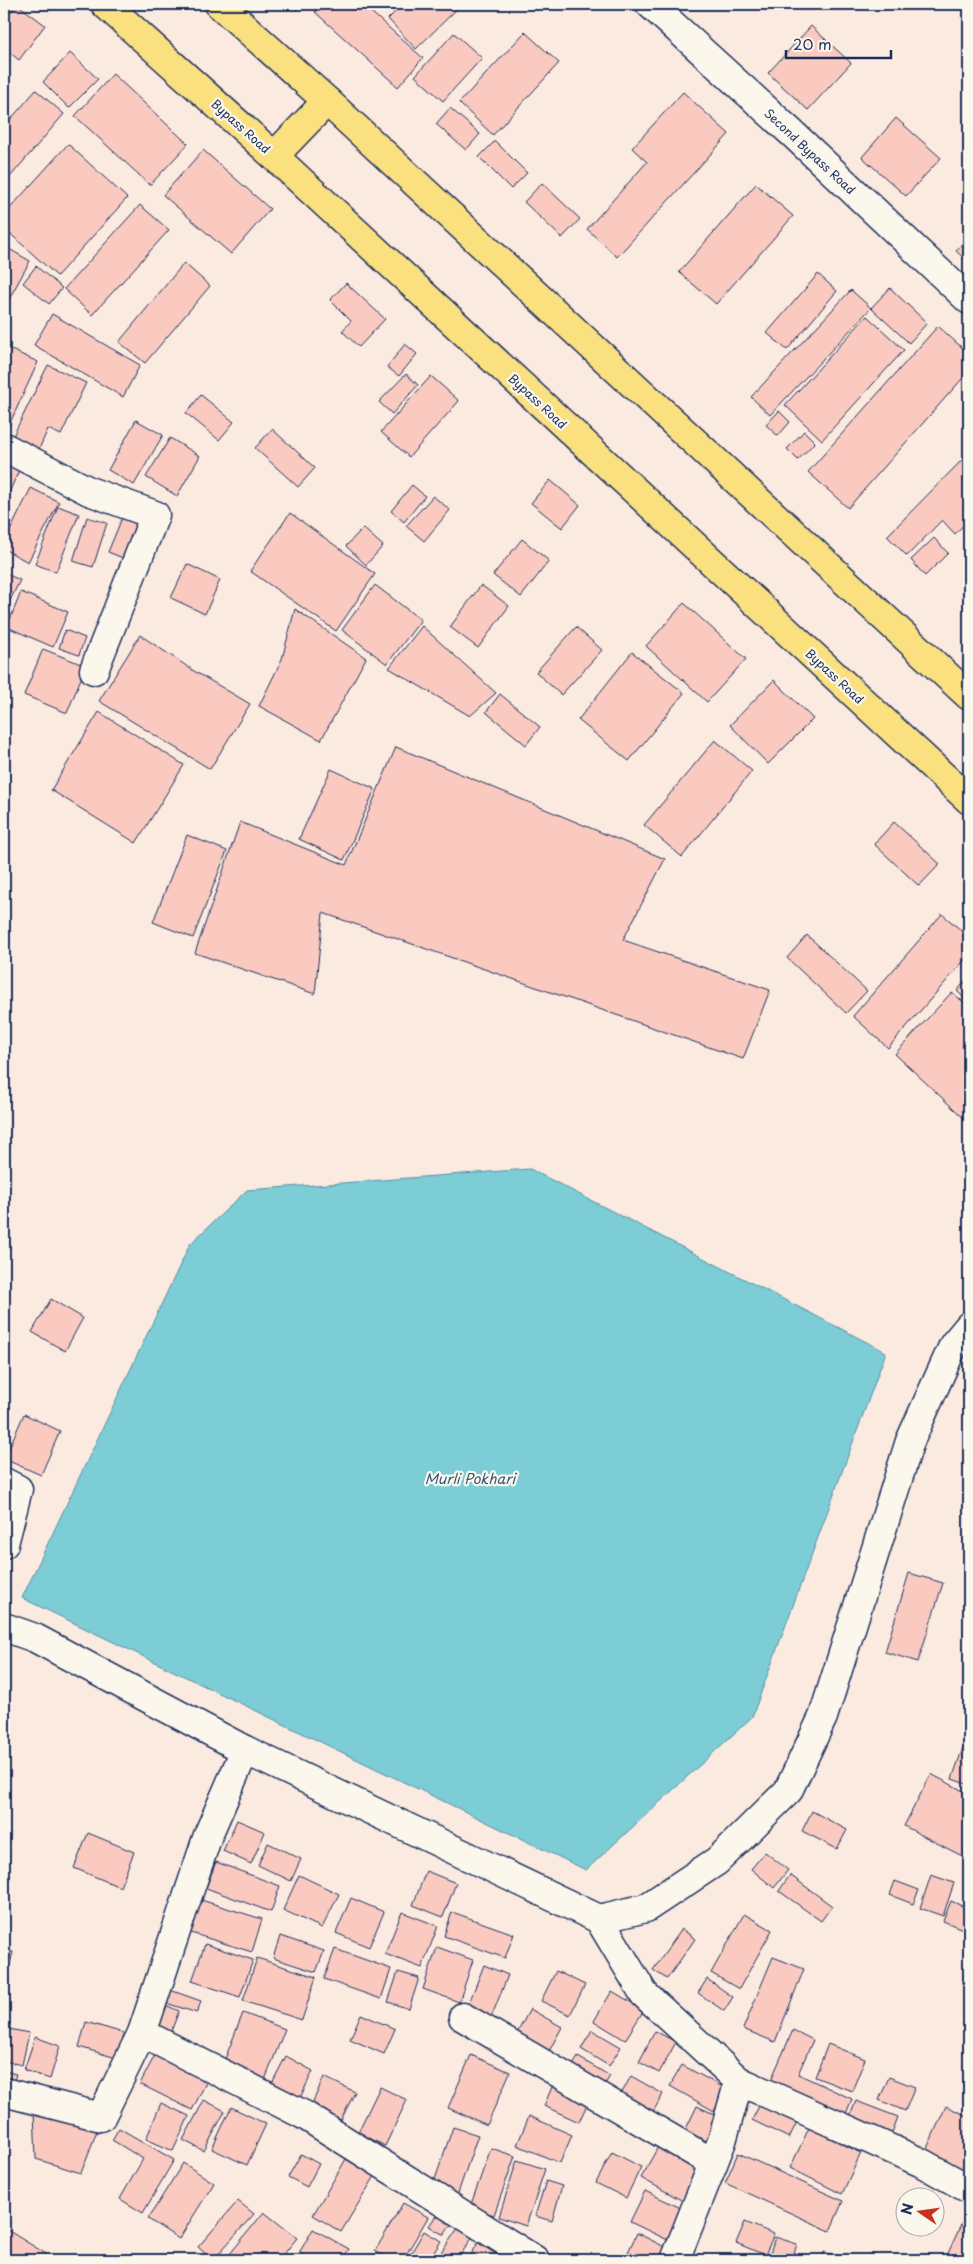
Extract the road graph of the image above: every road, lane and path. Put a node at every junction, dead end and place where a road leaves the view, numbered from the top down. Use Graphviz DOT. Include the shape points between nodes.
graph roads {
  1 [pos="105,4"];
  2 [pos="219,4"];
  3 [pos="650,4"];
  4 [pos="327,101"];
  5 [pos="274,156"];
  6 [pos="969,300"];
  7 [pos="4,447"];
  8 [pos="94,670"];
  9 [pos="969,696"];
  10 [pos="969,800"];
  11 [pos="969,1326"];
  12 [pos="4,1482"];
  13 [pos="4,1544"];
  14 [pos="4,1627"];
  15 [pos="245,1750"];
  16 [pos="599,1919"];
  17 [pos="463,2017"];
  18 [pos="142,2033"];
  19 [pos="739,2081"];
  20 [pos="4,2092"];
  21 [pos="713,2163"];
  22 [pos="969,2189"];
  23 [pos="535,2260"];
  24 [pos="675,2260"];
  1 -- 5 [label="main road, Bypass Road"];
  2 -- 4 [label="main road"];
  3 -- 6 [label="street, Second Bypass Road"];
  4 -- 5 [label="main road"];
  4 -- 9 [label="main road"];
  5 -- 10 [label="main road, Bypass Road"];
  7 -- 8 [label="street" via="89,491 155,514"];
  11 -- 16 [label="street" via="954,1344 910,1441 823,1717 788,1791 717,1861 646,1908"];
  12 -- 13 [label="street" via="18,1489"];
  14 -- 15 [label="street" via="35,1638"];
  15 -- 16 [label="street"];
  15 -- 18 [label="street" via="208,1835"];
  16 -- 19 [label="street" via="644,1994"];
  17 -- 21 [label="street"];
  18 -- 20 [label="street" via="101,2117"];
  18 -- 23 [label="street" via="304,2115"];
  19 -- 21 [label="street"];
  19 -- 22 [label="street" via="920,2162"];
  21 -- 24 [label="street"];
}
